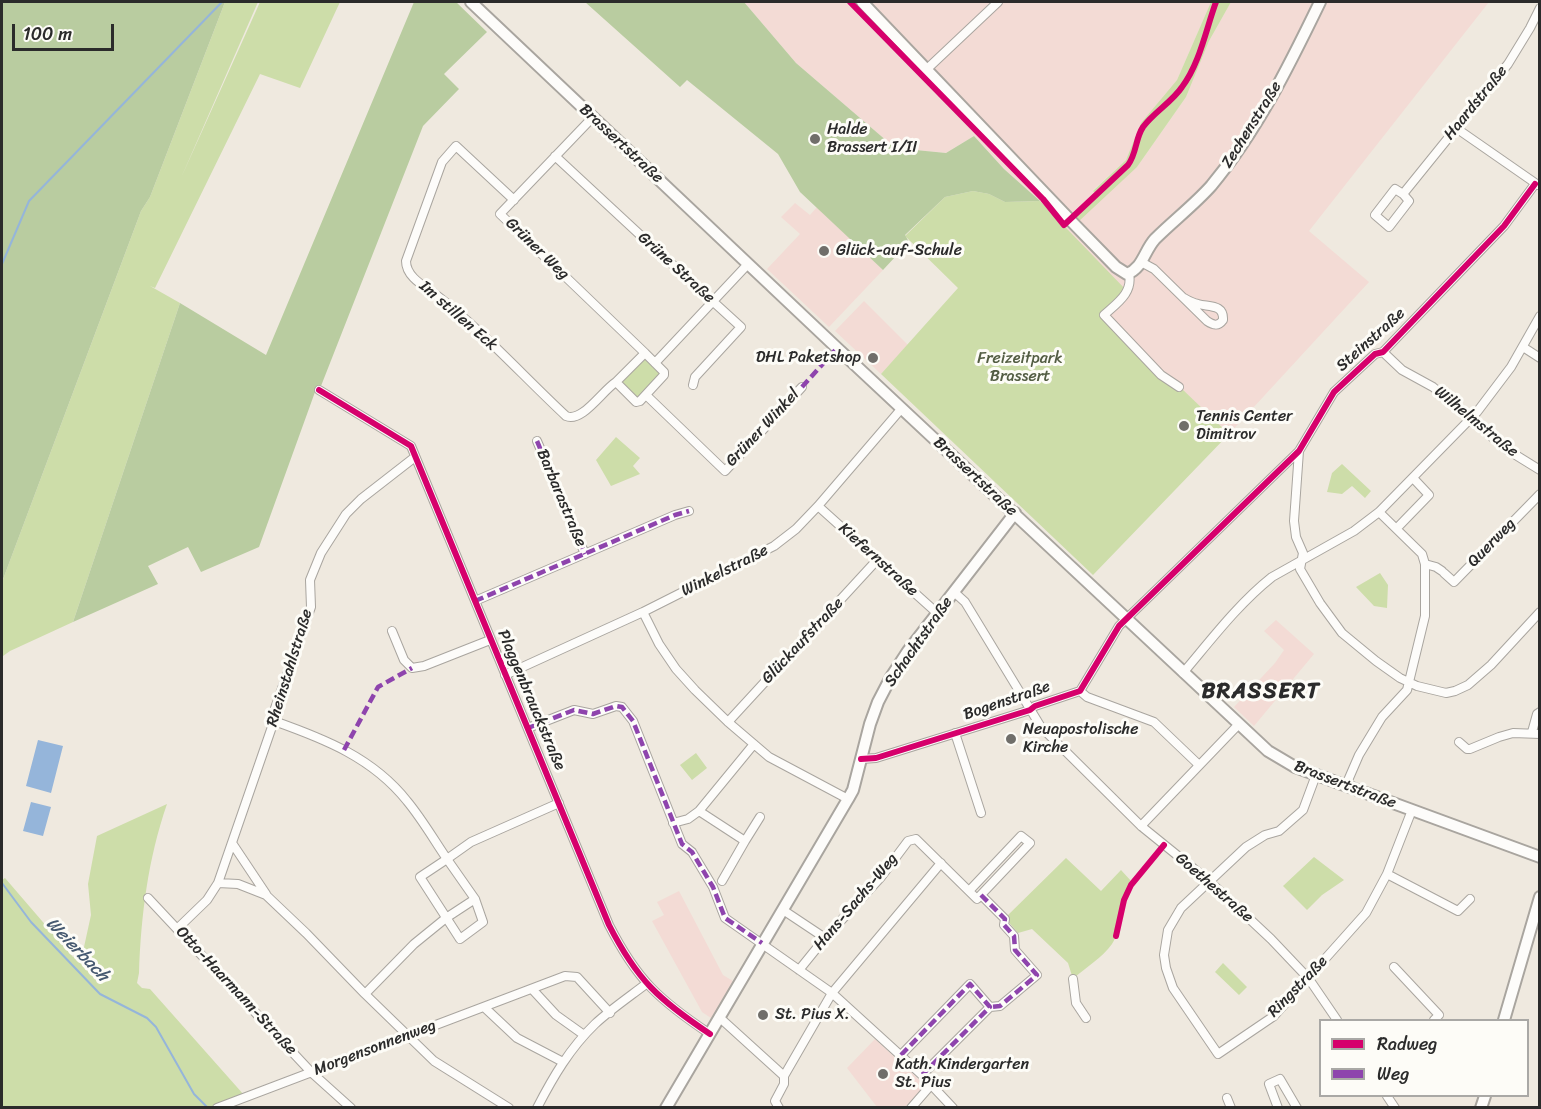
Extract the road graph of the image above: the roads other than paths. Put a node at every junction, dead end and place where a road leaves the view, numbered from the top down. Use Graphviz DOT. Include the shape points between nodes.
graph roads {
  1 [pos="471,2"];
  2 [pos="862,2"];
  3 [pos="998,2"];
  4 [pos="1320,2"];
  5 [pos="1539,8"];
  6 [pos="927,69"];
  7 [pos="593,117"];
  8 [pos="1456,128"];
  9 [pos="555,156"];
  10 [pos="1537,184"];
  11 [pos="1403,194"];
  12 [pos="514,200"];
  13 [pos="1141,262"];
  14 [pos="748,264"];
  15 [pos="1129,274"];
  16 [pos="1184,298"];
  17 [pos="713,302"];
  18 [pos="1539,316"];
  19 [pos="1523,347"];
  20 [pos="1383,352"];
  21 [pos="645,353"];
  22 [pos="1539,358"];
  23 [pos="655,363"];
  24 [pos="616,382"];
  25 [pos="693,385"];
  26 [pos="802,387"];
  27 [pos="1179,387"];
  28 [pos="319,390"];
  29 [pos="646,395"];
  30 [pos="902,408"];
  31 [pos="1471,419"];
  32 [pos="537,441"];
  33 [pos="1299,451"];
  34 [pos="415,457"];
  35 [pos="1539,470"];
  36 [pos="1413,478"];
  37 [pos="1539,494"];
  38 [pos="818,506"];
  39 [pos="670,507"];
  40 [pos="689,511"];
  41 [pos="1379,512"];
  42 [pos="1015,513"];
  43 [pos="675,515"];
  44 [pos="1396,528"];
  45 [pos="585,554"];
  46 [pos="878,560"];
  47 [pos="1300,562"];
  48 [pos="1425,564"];
  49 [pos="954,592"];
  50 [pos="475,601"];
  51 [pos="643,612"];
  52 [pos="1539,612"];
  53 [pos="937,613"];
  54 [pos="1126,620"];
  55 [pos="392,630"];
  56 [pos="490,640"];
  57 [pos="1183,673"];
  58 [pos="505,675"];
  59 [pos="1408,682"];
  60 [pos="1080,691"];
  61 [pos="1030,710"];
  62 [pos="1539,712"];
  63 [pos="274,721"];
  64 [pos="728,722"];
  65 [pos="1238,724"];
  66 [pos="528,728"];
  67 [pos="955,733"];
  68 [pos="1536,733"];
  69 [pos="1459,742"];
  70 [pos="754,744"];
  71 [pos="861,759"];
  72 [pos="1199,765"];
  73 [pos="1316,775"];
  74 [pos="1346,785"];
  75 [pos="848,799"];
  76 [pos="559,803"];
  77 [pos="1412,810"];
  78 [pos="699,811"];
  79 [pos="981,813"];
  80 [pos="760,817"];
  81 [pos="673,823"];
  82 [pos="1141,826"];
  83 [pos="746,841"];
  84 [pos="232,843"];
  85 [pos="1539,856"];
  86 [pos="447,859"];
  87 [pos="941,863"];
  88 [pos="1388,874"];
  89 [pos="722,881"];
  90 [pos="1209,881"];
  91 [pos="218,883"];
  92 [pos="969,891"];
  93 [pos="266,895"];
  94 [pos="979,897"];
  95 [pos="1539,897"];
  96 [pos="148,898"];
  97 [pos="475,899"];
  98 [pos="1470,899"];
  99 [pos="783,910"];
  100 [pos="446,918"];
  101 [pos="1535,925"];
  102 [pos="178,928"];
  103 [pos="825,938"];
  104 [pos="762,943"];
  105 [pos="1394,967"];
  106 [pos="798,970"];
  107 [pos="1073,979"];
  108 [pos="1309,979"];
  109 [pos="646,984"];
  110 [pos="532,989"];
  111 [pos="832,993"];
  112 [pos="364,994"];
  113 [pos="484,1007"];
  114 [pos="990,1007"];
  115 [pos="610,1013"];
  116 [pos="719,1017"];
  117 [pos="1086,1018"];
  118 [pos="1336,1019"];
  119 [pos="1435,1019"];
  120 [pos="1504,1019"];
  121 [pos="710,1034"];
  122 [pos="407,1035"];
  123 [pos="584,1035"];
  124 [pos="901,1055"];
  125 [pos="563,1062"];
  126 [pos="311,1072"];
  127 [pos="922,1075"];
  128 [pos="784,1076"];
  129 [pos="932,1085"];
  130 [pos="1227,1098"];
  131 [pos="218,1107"];
  132 [pos="351,1107"];
  133 [pos="509,1107"];
  134 [pos="537,1107"];
  135 [pos="666,1107"];
  136 [pos="779,1107"];
  137 [pos="911,1107"];
  138 [pos="953,1107"];
  139 [pos="1231,1107"];
  140 [pos="1278,1107"];
  141 [pos="1297,1107"];
  1 -- 7 [label="street, Brassertstraße"];
  2 -- 6 [label="street"];
  3 -- 6 [label="street"];
  4 -- 13 [label="street, Zechenstraße" via="1239,150 1208,189 1150,244"];
  5 -- 8 [label="street, Haardstraße" via="1508,64"];
  6 -- 15 [label="street" via="1107,258"];
  7 -- 9 [label="street, Grüner Weg"];
  7 -- 14 [label="street, Brassertstraße"];
  8 -- 10 [label="street"];
  8 -- 11 [label="street, Haardstraße"];
  9 -- 12 [label="street, Grüner Weg"];
  9 -- 17 [label="street, Grüne Straße"];
  10 -- 20 [label="street, Steinstraße" via="1504,226"];
  11 -- 11 [label="street, Haardstraße" via="1410,201 1389,226 1375,215 1395,189"];
  12 -- 21 [label="street, Grüner Weg" via="500,214"];
  12 -- 24 [label="street, Im stillen Eck" via="456,146 441,162 406,261 410,274 447,303 569,418 580,415"];
  13 -- 15 [label="street, Zechenstraße"];
  13 -- 16 [label="street"];
  14 -- 17 [label="street"];
  14 -- 30 [label="street, Brassertstraße"];
  15 -- 27 [label="street" via="1128,292 1104,315 1161,375"];
  16 -- 16 [label="street" via="1213,325 1223,320 1220,309"];
  17 -- 23 [label="street"];
  17 -- 25 [label="street, Grüne Straße" via="741,327 695,377"];
  18 -- 19 [label="street"];
  19 -- 22 [label="street"];
  19 -- 31 [label="street"];
  20 -- 31 [label="street, Wilhelmstraße"];
  20 -- 33 [label="street, Steinstraße" via="1375,354 1335,392"];
  21 -- 23 [label="street, Grüner Weg"];
  21 -- 24 [label="street"];
  23 -- 29 [label="street" via="664,375"];
  24 -- 29 [label="street" via="636,402"];
  26 -- 29 [label="street, Grüner Winkel" via="725,471"];
  28 -- 34 [label="street, Plaggenbrauckstraße" via="411,446"];
  30 -- 38 [label="street, Winkelstraße"];
  30 -- 42 [label="street, Brassertstraße"];
  31 -- 35 [label="street, Wilhelmstraße"];
  31 -- 36 [label="street"];
  32 -- 45 [label="street, Barbarastraße"];
  33 -- 47 [label="street" via="1294,512 1296,537 1303,553"];
  33 -- 54 [label="street, Steinstraße"];
  34 -- 50 [label="street, Plaggenbrauckstraße"];
  34 -- 63 [label="street, Rheinstahlstraße" via="346,514 321,553 310,580 311,607 274,711"];
  36 -- 41 [label="street"];
  36 -- 44 [label="street" via="1428,495"];
  37 -- 48 [label="street, Querweg" via="1454,582 1436,567"];
  38 -- 46 [label="street, Kiefernstraße"];
  38 -- 51 [label="street, Winkelstraße" via="774,546"];
  39 -- 43 [label="street"];
  40 -- 43 [label="street, Barbarastraße"];
  41 -- 44 [label="street"];
  41 -- 47 [label="street"];
  42 -- 49 [label="street, Schachtstraße"];
  42 -- 54 [label="street, Brassertstraße"];
  43 -- 45 [label="street, Barbarastraße"];
  44 -- 48 [label="street" via="1422,554"];
  45 -- 50 [label="street, Barbarastraße"];
  46 -- 53 [label="street, Kiefernstraße"];
  46 -- 64 [label="street, Glückaufstraße"];
  47 -- 57 [label="street" via="1261,586"];
  47 -- 59 [label="street" via="1300,569 1320,603 1342,633"];
  48 -- 59 [label="street" via="1425,616"];
  49 -- 53 [label="street, Schachtstraße"];
  49 -- 61 [label="street, Goethestraße" via="965,602"];
  50 -- 56 [label="street, Plaggenbrauckstraße"];
  51 -- 58 [label="street, Winkelstraße"];
  51 -- 64 [label="street" via="676,669"];
  52 -- 59 [label="street" via="1468,685 1446,693"];
  53 -- 71 [label="street, Schachtstraße" via="887,685 870,724"];
  54 -- 57 [label="street, Brassertstraße"];
  54 -- 60 [label="street"];
  55 -- 56 [label="street" via="404,660 412,668"];
  56 -- 58 [label="street, Plaggenbrauckstraße"];
  57 -- 65 [label="street, Brassertstraße"];
  58 -- 66 [label="street, Plaggenbrauckstraße"];
  59 -- 74 [label="street" via="1407,690 1370,736"];
  60 -- 61 [label="street, Bogenstraße"];
  60 -- 72 [label="street" via="1154,722"];
  61 -- 67 [label="street, Bogenstraße"];
  61 -- 82 [label="street, Goethestraße" via="1041,727"];
  62 -- 68 [label="street"];
  63 -- 84 [label="street, Rheinstahlstraße"];
  63 -- 86 [label="street" via="321,737 374,769 408,802"];
  64 -- 70 [label="street"];
  65 -- 72 [label="street"];
  65 -- 73 [label="street, Brassertstraße" via="1268,751"];
  66 -- 76 [label="street, Plaggenbrauckstraße"];
  66 -- 81 [label="street" via="577,710 593,714 616,705 622,707 633,721"];
  67 -- 71 [label="street, Bogenstraße" via="876,758"];
  67 -- 79 [label="street, Bogenstraße"];
  68 -- 69 [label="street" via="1499,737 1470,749"];
  70 -- 75 [label="street" via="769,757"];
  70 -- 78 [label="street"];
  71 -- 75 [label="street, Schachtstraße"];
  72 -- 82 [label="street"];
  73 -- 74 [label="street, Brassertstraße"];
  73 -- 90 [label="street, Ringstraße" via="1303,810 1279,831 1246,847"];
  74 -- 77 [label="street, Brassertstraße"];
  75 -- 99 [label="street, Schachtstraße"];
  76 -- 86 [label="street" via="471,842"];
  76 -- 109 [label="street, Plaggenbrauckstraße" via="609,925 624,955"];
  77 -- 85 [label="street, Brassertstraße"];
  77 -- 88 [label="street, Ringstraße"];
  78 -- 81 [label="street"];
  78 -- 83 [label="street"];
  80 -- 83 [label="street"];
  81 -- 104 [label="street" via="682,844 692,852 713,887 725,918"];
  82 -- 90 [label="street, Goethestraße"];
  83 -- 89 [label="street"];
  84 -- 91 [label="street, Rheinstahlstraße"];
  84 -- 93 [label="street"];
  86 -- 97 [label="street"];
  86 -- 100 [label="street" via="420,877"];
  87 -- 92 [label="street"];
  87 -- 103 [label="street, Hans-Sachs-Weg" via="916,839 905,843 881,878"];
  87 -- 111 [label="street"];
  88 -- 98 [label="street" via="1458,911"];
  88 -- 108 [label="street, Ringstraße" via="1366,913"];
  90 -- 108 [label="street, Goethestraße"];
  90 -- 108 [label="street, Ringstraße" via="1181,908 1168,930 1164,955 1173,988 1218,1054 1274,1016"];
  91 -- 93 [label="street" via="238,884"];
  91 -- 102 [label="street, Rheinstahlstraße" via="207,900"];
  92 -- 94 [label="street"];
  92 -- 94 [label="street" via="1021,836 1030,843"];
  93 -- 112 [label="street"];
  94 -- 114 [label="street" via="1005,919 1004,925 1014,936 1015,950 1036,975 1000,1006"];
  95 -- 101 [label="street"];
  96 -- 102 [label="street, Otto-Haarmann-Straße"];
  97 -- 100 [label="street"];
  97 -- 100 [label="street" via="483,922 460,939"];
  99 -- 103 [label="street"];
  99 -- 104 [label="street, Schachtstraße"];
  100 -- 112 [label="street"];
  101 -- 120 [label="street"];
  102 -- 126 [label="street, Otto-Haarmann-Straße"];
  103 -- 106 [label="street, Hans-Sachs-Weg"];
  104 -- 106 [label="street"];
  104 -- 116 [label="street, Schachtstraße"];
  105 -- 119 [label="street" via="1439,1015"];
  106 -- 111 [label="street"];
  107 -- 117 [label="street" via="1076,1003"];
  108 -- 118 [label="street, Goethestraße"];
  109 -- 115 [label="street"];
  109 -- 121 [label="street, Plaggenbrauckstraße" via="674,1010"];
  110 -- 113 [label="street, Morgensonnenweg"];
  110 -- 115 [label="street, Morgensonnenweg" via="565,976 577,977"];
  110 -- 123 [label="street" via="556,1015"];
  111 -- 124 [label="street"];
  111 -- 128 [label="street"];
  112 -- 122 [label="street"];
  113 -- 122 [label="street, Morgensonnenweg"];
  113 -- 125 [label="street" via="517,1038"];
  114 -- 124 [label="street" via="970,984"];
  114 -- 127 [label="street"];
  115 -- 123 [label="street"];
  116 -- 121 [label="street, Schachtstraße"];
  116 -- 128 [label="street"];
  121 -- 135 [label="street, Schachtstraße"];
  122 -- 126 [label="street, Morgensonnenweg"];
  122 -- 133 [label="street" via="434,1061"];
  123 -- 125 [label="street"];
  124 -- 127 [label="street"];
  125 -- 134 [label="street"];
  126 -- 131 [label="street, Morgensonnenweg"];
  126 -- 132 [label="street, Otto-Haarmann-Straße"];
  127 -- 129 [label="street"];
  128 -- 136 [label="street" via="775,1101"];
  129 -- 137 [label="street"];
  129 -- 138 [label="street"];
  130 -- 139 [label="street"];
  140 -- 141 [label="street" via="1269,1084 1280,1079"];
}
